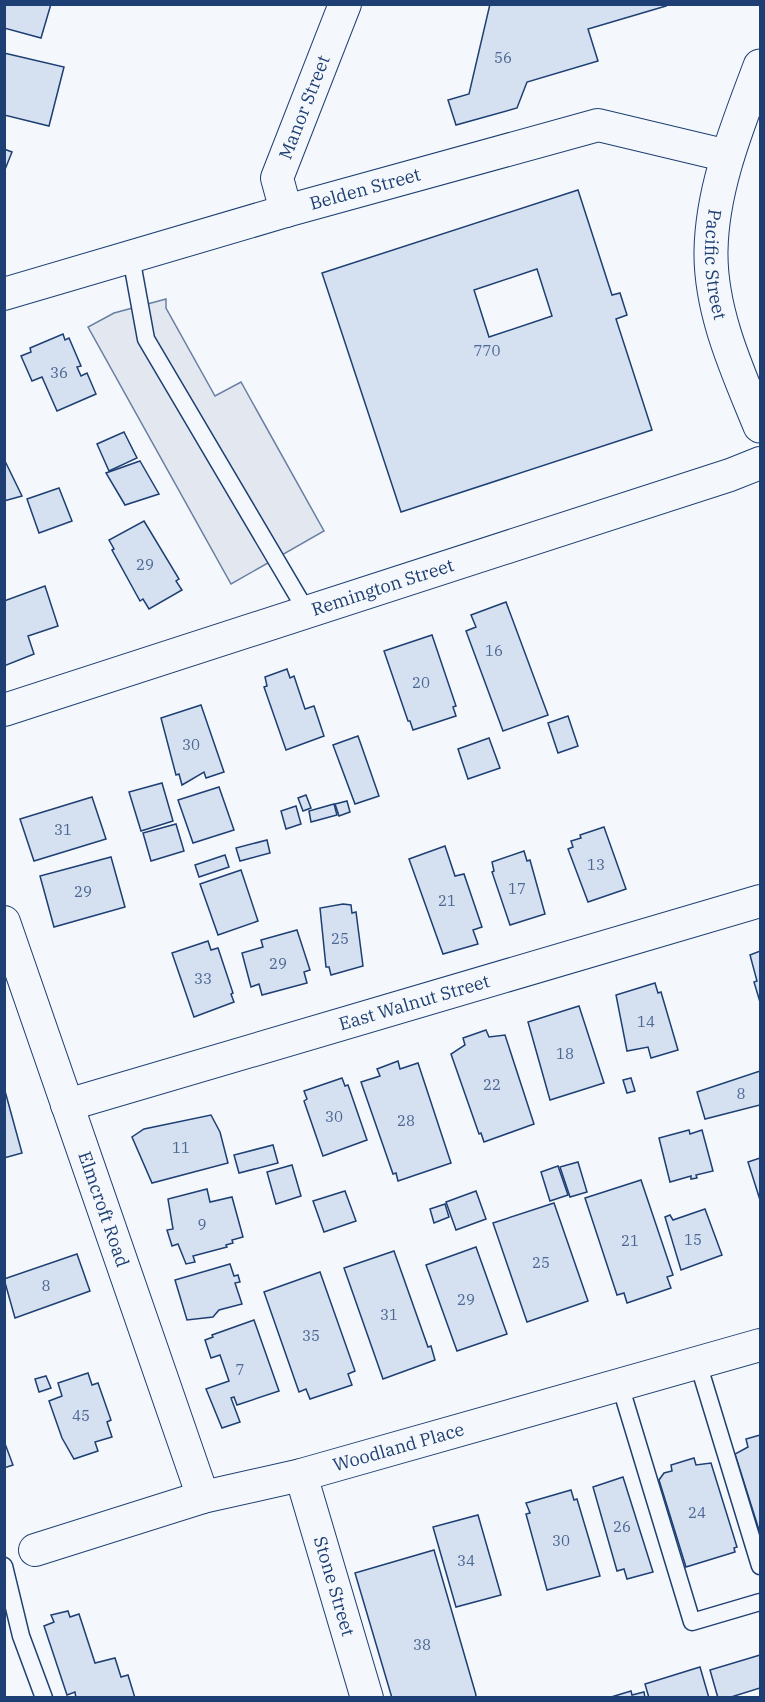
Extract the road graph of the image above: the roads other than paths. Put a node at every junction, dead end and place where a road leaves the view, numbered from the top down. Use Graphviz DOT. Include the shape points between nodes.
graph roads {
  1 [pos="345,4"];
  2 [pos="760,66"];
  3 [pos="728,156"];
  4 [pos="286,211"];
  5 [pos="131,257"];
  6 [pos="4,294"];
  7 [pos="760,426"];
  8 [pos="760,463"];
  9 [pos="307,612"];
  10 [pos="4,710"];
  11 [pos="760,901"];
  12 [pos="4,922"];
  13 [pos="67,1105"];
  14 [pos="760,1345"];
  15 [pos="698,1363"];
  16 [pos="620,1385"];
  17 [pos="300,1475"];
  18 [pos="203,1497"];
  19 [pos="35,1550"];
  20 [pos="4,1564"];
  21 [pos="760,1566"];
  22 [pos="760,1602"];
  23 [pos="44,1698"];
  24 [pos="366,1698"];
  1 -- 4 [label="street, Manor Street" via="277,178"];
  2 -- 3 [label="street, Pacific Street"];
  3 -- 4 [label="street, Belden Street" via="598,125"];
  3 -- 7 [label="street, Pacific Street" via="717,201 711,251 713,279 728,343"];
  4 -- 5 [label="street, Belden Street"];
  5 -- 6 [label="street, Belden Street"];
  5 -- 9 [label="lane" via="146,339"];
  8 -- 9 [label="street, Remington Street"];
  9 -- 10 [label="street, Remington Street"];
  11 -- 13 [label="street, East Walnut Street"];
  12 -- 13 [label="street, Elmcroft Road"];
  13 -- 18 [label="street, Elmcroft Road"];
  14 -- 15 [label="street, Woodland Place"];
  15 -- 16 [label="street, Woodland Place"];
  15 -- 21 [label="lane"];
  16 -- 17 [label="street, Woodland Place"];
  16 -- 22 [label="lane" via="692,1622"];
  17 -- 18 [label="street, Woodland Place"];
  17 -- 24 [label="street, Stone Street"];
  18 -- 19 [label="street, Woodland Place"];
  19 -- 20 [label="lane"];
  20 -- 23 [label="lane" via="21,1636"];
}
